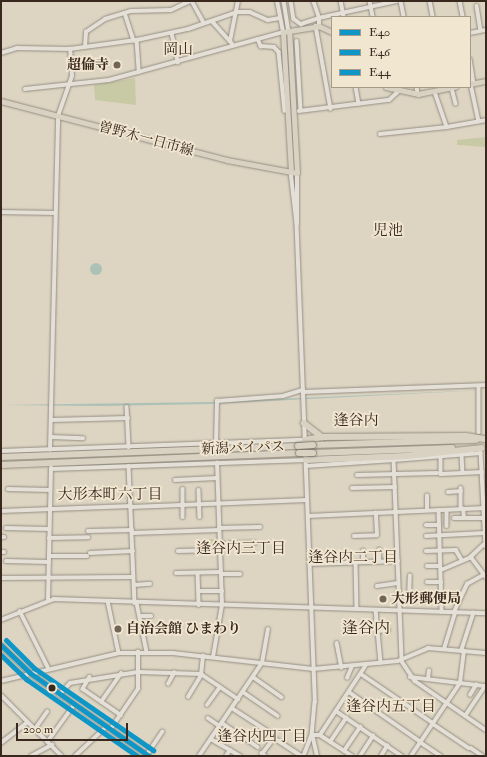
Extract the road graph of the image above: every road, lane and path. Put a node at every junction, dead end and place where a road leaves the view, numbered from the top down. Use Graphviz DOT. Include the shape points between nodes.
graph roads {
  1 [pos="191,1"];
  2 [pos="238,1"];
  3 [pos="277,1"];
  4 [pos="284,1"];
  5 [pos="291,1"];
  6 [pos="313,1"];
  7 [pos="341,1"];
  8 [pos="370,1"];
  9 [pos="397,1"];
  10 [pos="401,1"];
  11 [pos="430,1"];
  12 [pos="460,1"];
  13 [pos="371,6"];
  14 [pos="477,6"];
  15 [pos="343,11"];
  16 [pos="237,12"];
  17 [pos="125,13"];
  18 [pos="344,16"];
  19 [pos="373,16"];
  20 [pos="404,16"];
  21 [pos="433,16"];
  22 [pos="461,16"];
  23 [pos="280,18"];
  24 [pos="319,18"];
  25 [pos="212,21"];
  26 [pos="204,24"];
  27 [pos="317,26"];
  28 [pos="481,30"];
  29 [pos="486,30"];
  30 [pos="289,31"];
  31 [pos="283,32"];
  32 [pos="331,32"];
  33 [pos="172,33"];
  34 [pos="471,33"];
  35 [pos="258,39"];
  36 [pos="135,41"];
  37 [pos="230,41"];
  38 [pos="297,41"];
  39 [pos="233,46"];
  40 [pos="85,47"];
  41 [pos="70,49"];
  42 [pos="1,53"];
  43 [pos="178,62"];
  44 [pos="139,72"];
  45 [pos="471,72"];
  46 [pos="486,81"];
  47 [pos="472,84"];
  48 [pos="70,86"];
  49 [pos="356,88"];
  50 [pos="388,88"];
  51 [pos="417,88"];
  52 [pos="444,88"];
  53 [pos="454,88"];
  54 [pos="25,89"];
  55 [pos="398,92"];
  56 [pos="435,92"];
  57 [pos="418,94"];
  58 [pos="1,101"];
  59 [pos="359,104"];
  60 [pos="456,104"];
  61 [pos="331,109"];
  62 [pos="285,111"];
  63 [pos="58,116"];
  64 [pos="479,121"];
  65 [pos="486,121"];
  66 [pos="447,127"];
  67 [pos="380,134"];
  68 [pos="291,171"];
  69 [pos="297,171"];
  70 [pos="1,212"];
  71 [pos="54,213"];
  72 [pos="297,224"];
  73 [pos="486,385"];
  74 [pos="479,386"];
  75 [pos="303,391"];
  76 [pos="128,407"];
  77 [pos="128,418"];
  78 [pos="51,420"];
  79 [pos="304,423"];
  80 [pos="479,432"];
  81 [pos="51,437"];
  82 [pos="322,437"];
  83 [pos="83,438"];
  84 [pos="305,440"];
  85 [pos="486,440"];
  86 [pos="216,445"];
  87 [pos="129,447"];
  88 [pos="484,448"];
  89 [pos="50,450"];
  90 [pos="1,451"];
  91 [pos="462,455"];
  92 [pos="1,457"];
  93 [pos="441,458"];
  94 [pos="394,460"];
  95 [pos="217,463"];
  96 [pos="306,463"];
  97 [pos="1,465"];
  98 [pos="128,466"];
  99 [pos="482,472"];
  100 [pos="437,473"];
  101 [pos="463,473"];
  102 [pos="357,475"];
  103 [pos="395,475"];
  104 [pos="217,478"];
  105 [pos="175,480"];
  106 [pos="395,487"];
  107 [pos="352,488"];
  108 [pos="8,489"];
  109 [pos="183,489"];
  110 [pos="50,490"];
  111 [pos="200,490"];
  112 [pos="448,492"];
  113 [pos="428,496"];
  114 [pos="307,500"];
  115 [pos="200,504"];
  116 [pos="218,504"];
  117 [pos="183,505"];
  118 [pos="131,506"];
  119 [pos="485,508"];
  120 [pos="50,509"];
  121 [pos="462,509"];
  122 [pos="427,510"];
  123 [pos="439,510"];
  124 [pos="447,510"];
  125 [pos="1,511"];
  126 [pos="396,512"];
  127 [pos="376,513"];
  128 [pos="308,516"];
  129 [pos="183,517"];
  130 [pos="200,517"];
  131 [pos="454,518"];
  132 [pos="466,518"];
  133 [pos="484,518"];
  134 [pos="426,525"];
  135 [pos="439,525"];
  136 [pos="447,526"];
  137 [pos="260,527"];
  138 [pos="6,528"];
  139 [pos="49,529"];
  140 [pos="219,529"];
  141 [pos="88,531"];
  142 [pos="132,531"];
  143 [pos="484,532"];
  144 [pos="440,535"];
  145 [pos="354,536"];
  146 [pos="426,536"];
  147 [pos="88,537"];
  148 [pos="49,538"];
  149 [pos="255,543"];
  150 [pos="220,544"];
  151 [pos="485,546"];
  152 [pos="220,550"];
  153 [pos="379,550"];
  154 [pos="440,550"];
  155 [pos="133,551"];
  156 [pos="178,551"];
  157 [pos="363,551"];
  158 [pos="426,551"];
  159 [pos="49,556"];
  160 [pos="470,557"];
  161 [pos="462,560"];
  162 [pos="6,561"];
  163 [pos="398,561"];
  164 [pos="49,562"];
  165 [pos="356,562"];
  166 [pos="363,562"];
  167 [pos="379,562"];
  168 [pos="310,564"];
  169 [pos="427,566"];
  170 [pos="441,568"];
  171 [pos="198,572"];
  172 [pos="176,573"];
  173 [pos="221,573"];
  174 [pos="240,574"];
  175 [pos="133,576"];
  176 [pos="410,576"];
  177 [pos="484,576"];
  178 [pos="1,578"];
  179 [pos="48,578"];
  180 [pos="427,582"];
  181 [pos="441,582"];
  182 [pos="398,583"];
  183 [pos="150,584"];
  184 [pos="134,585"];
  185 [pos="377,586"];
  186 [pos="222,590"];
  187 [pos="199,591"];
  188 [pos="408,593"];
  189 [pos="399,594"];
  190 [pos="409,599"];
  191 [pos="48,600"];
  192 [pos="108,602"];
  193 [pos="136,603"];
  194 [pos="199,605"];
  195 [pos="222,605"];
  196 [pos="311,608"];
  197 [pos="357,610"];
  198 [pos="376,610"];
  199 [pos="20,611"];
  200 [pos="400,611"];
  201 [pos="442,612"];
  202 [pos="455,613"];
  203 [pos="473,613"];
  204 [pos="486,613"];
  205 [pos="140,616"];
  206 [pos="151,616"];
  207 [pos="1,620"];
  208 [pos="268,630"];
  209 [pos="388,630"];
  210 [pos="378,631"];
  211 [pos="338,643"];
  212 [pos="1,645"];
  213 [pos="444,649"];
  214 [pos="463,651"];
  215 [pos="138,652"];
  216 [pos="146,652"];
  217 [pos="119,653"];
  218 [pos="486,654"];
  219 [pos="203,656"];
  220 [pos="213,656"];
  221 [pos="402,660"];
  222 [pos="262,663"];
  223 [pos="381,663"];
  224 [pos="366,665"];
  225 [pos="352,666"];
  226 [pos="48,667"];
  227 [pos="342,668"];
  228 [pos="313,669"];
  229 [pos="429,671"];
  230 [pos="138,672"];
  231 [pos="30,673"];
  232 [pos="121,673"];
  233 [pos="174,673"];
  234 [pos="361,674"];
  235 [pos="202,675"];
  236 [pos="90,677"];
  237 [pos="253,677"];
  238 [pos="347,678"];
  239 [pos="410,678"];
  240 [pos="428,680"];
  241 [pos="1,681"];
  242 [pos="460,683"];
  243 [pos="168,684"];
  244 [pos="476,685"];
  245 [pos="485,686"];
  246 [pos="220,687"];
  247 [pos="243,692"];
  248 [pos="349,692"];
  249 [pos="1,695"];
  250 [pos="59,695"];
  251 [pos="470,695"];
  252 [pos="188,697"];
  253 [pos="282,697"];
  254 [pos="238,699"];
  255 [pos="101,702"];
  256 [pos="447,703"];
  257 [pos="74,705"];
  258 [pos="207,706"];
  259 [pos="232,708"];
  260 [pos="336,711"];
  261 [pos="47,712"];
  262 [pos="121,714"];
  263 [pos="278,716"];
  264 [pos="466,716"];
  265 [pos="208,718"];
  266 [pos="346,718"];
  267 [pos="27,723"];
  268 [pos="433,723"];
  269 [pos="221,724"];
  270 [pos="106,727"];
  271 [pos="360,727"];
  272 [pos="485,728"];
  273 [pos="35,729"];
  274 [pos="110,730"];
  275 [pos="162,732"];
  276 [pos="269,732"];
  277 [pos="312,734"];
  278 [pos="320,735"];
  279 [pos="373,736"];
  280 [pos="211,739"];
  281 [pos="48,741"];
  282 [pos="330,742"];
  283 [pos="421,742"];
  284 [pos="1,743"];
  285 [pos="52,745"];
  286 [pos="387,746"];
  287 [pos="258,747"];
  288 [pos="230,750"];
  289 [pos="344,751"];
  290 [pos="31,756"];
  291 [pos="62,756"];
  292 [pos="75,756"];
  293 [pos="147,756"];
  294 [pos="199,756"];
  295 [pos="226,756"];
  296 [pos="240,756"];
  297 [pos="265,756"];
  298 [pos="303,756"];
  299 [pos="317,756"];
  300 [pos="352,756"];
  301 [pos="360,756"];
  302 [pos="380,756"];
  303 [pos="402,756"];
  304 [pos="411,756"];
  305 [pos="441,756"];
  306 [pos="483,756"];
  1 -- 17 [label="street" via="171,10"];
  1 -- 26 [label="street"];
  2 -- 16 [label="street"];
  3 -- 23 [label="street"];
  4 -- 30 [label="street"];
  5 -- 24 [label="street" via="294,19 301,24"];
  6 -- 24 [label="street"];
  7 -- 15 [label="street"];
  8 -- 13 [label="street"];
  9 -- 13 [label="street"];
  10 -- 20 [label="street"];
  11 -- 21 [label="street"];
  12 -- 22 [label="street"];
  13 -- 15 [label="street"];
  13 -- 19 [label="street"];
  14 -- 28 [label="street"];
  15 -- 18 [label="street"];
  15 -- 24 [label="street"];
  16 -- 23 [label="street" via="250,12 268,20"];
  16 -- 25 [label="street"];
  16 -- 37 [label="street"];
  17 -- 36 [label="street"];
  17 -- 40 [label="street" via="105,18 86,32"];
  23 -- 31 [label="street"];
  24 -- 27 [label="street"];
  25 -- 26 [label="street"];
  25 -- 37 [label="street"];
  26 -- 33 [label="street"];
  27 -- 30 [label="main road"];
  27 -- 32 [label="main road"];
  27 -- 61 [label="street"];
  28 -- 29 [label="street"];
  28 -- 34 [label="street"];
  30 -- 31 [label="main road"];
  30 -- 69 [label="main road"];
  31 -- 35 [label="street"];
  31 -- 68 [label="main road"];
  33 -- 36 [label="street"];
  33 -- 43 [label="street"];
  35 -- 39 [label="street"];
  35 -- 62 [label="street" via="261,46 274,47 279,52"];
  36 -- 40 [label="street"];
  36 -- 44 [label="street"];
  37 -- 39 [label="street"];
  38 -- 61 [label="street" via="300,110"];
  39 -- 43 [label="street"];
  40 -- 41 [label="street"];
  41 -- 42 [label="street" via="17,48"];
  41 -- 48 [label="street"];
  43 -- 44 [label="street"];
  44 -- 48 [label="street"];
  45 -- 47 [label="street"];
  46 -- 47 [label="main road"];
  47 -- 64 [label="street"];
  48 -- 54 [label="street"];
  48 -- 63 [label="street"];
  49 -- 59 [label="street"];
  50 -- 55 [label="main road"];
  51 -- 57 [label="street"];
  52 -- 56 [label="main road"];
  53 -- 60 [label="street"];
  55 -- 57 [label="main road"];
  55 -- 59 [label="street" via="389,100"];
  56 -- 57 [label="main road"];
  56 -- 66 [label="street"];
  58 -- 63 [label="main road, 曽野木一日市線"];
  59 -- 61 [label="street"];
  63 -- 68 [label="main road, 曽野木一日市線" via="227,160"];
  63 -- 71 [label="street"];
  64 -- 65 [label="street"];
  64 -- 66 [label="street"];
  66 -- 67 [label="street"];
  68 -- 69 [label="main road, 曽野木一日市線"];
  68 -- 72 [label="street"];
  69 -- 72 [label="street"];
  70 -- 71 [label="street"];
  71 -- 78 [label="street"];
  72 -- 75 [label="street"];
  73 -- 74 [label="street"];
  74 -- 75 [label="street"];
  74 -- 80 [label="street"];
  75 -- 79 [label="street"];
  75 -- 86 [label="street" via="283,396 216,402"];
  76 -- 77 [label="street"];
  77 -- 78 [label="street"];
  77 -- 87 [label="street"];
  78 -- 81 [label="street"];
  79 -- 82 [label="highway"];
  79 -- 84 [label="street"];
  81 -- 83 [label="street"];
  81 -- 89 [label="street"];
  82 -- 84 [label="highway"];
  82 -- 85 [label="highway" via="442,436"];
  84 -- 86 [label="street"];
  84 -- 96 [label="street"];
  85 -- 92 [label="highway, 新潟バイパス, bridge"];
  86 -- 87 [label="street"];
  87 -- 89 [label="street"];
  88 -- 96 [label="highway"];
  88 -- 97 [label="highway, 新潟バイパス, bridge"];
  89 -- 90 [label="street"];
  91 -- 93 [label="street"];
  91 -- 99 [label="street" via="481,453"];
  91 -- 101 [label="street"];
  93 -- 94 [label="street"];
  93 -- 101 [label="street" via="441,474"];
  94 -- 96 [label="street"];
  94 -- 103 [label="street"];
  95 -- 96 [label="street"];
  95 -- 98 [label="street"];
  95 -- 104 [label="street"];
  96 -- 114 [label="street"];
  98 -- 110 [label="street" via="51,468"];
  98 -- 118 [label="street"];
  99 -- 101 [label="street"];
  99 -- 119 [label="street"];
  100 -- 103 [label="street"];
  102 -- 103 [label="street"];
  103 -- 106 [label="street"];
  104 -- 105 [label="street"];
  104 -- 116 [label="street"];
  106 -- 107 [label="street"];
  106 -- 126 [label="street"];
  108 -- 110 [label="street"];
  109 -- 117 [label="street"];
  110 -- 120 [label="street"];
  111 -- 115 [label="street"];
  112 -- 121 [label="street" via="461,490"];
  113 -- 122 [label="street"];
  114 -- 116 [label="street"];
  114 -- 128 [label="street"];
  115 -- 116 [label="street"];
  115 -- 117 [label="street"];
  115 -- 130 [label="street"];
  116 -- 140 [label="street"];
  117 -- 118 [label="street"];
  117 -- 129 [label="street"];
  118 -- 120 [label="street"];
  118 -- 142 [label="street"];
  119 -- 121 [label="street"];
  119 -- 133 [label="street"];
  120 -- 125 [label="street"];
  120 -- 139 [label="street"];
  121 -- 124 [label="street"];
  121 -- 131 [label="street" via="464,518"];
  122 -- 123 [label="street"];
  122 -- 126 [label="street"];
  123 -- 124 [label="street"];
  123 -- 135 [label="street"];
  124 -- 136 [label="street"];
  126 -- 127 [label="street"];
  126 -- 163 [label="street"];
  127 -- 128 [label="street"];
  127 -- 145 [label="street" via="377,535"];
  128 -- 168 [label="street"];
  132 -- 133 [label="street"];
  133 -- 143 [label="street"];
  134 -- 135 [label="street"];
  135 -- 144 [label="street"];
  137 -- 140 [label="street"];
  138 -- 139 [label="street"];
  139 -- 148 [label="street"];
  140 -- 142 [label="street"];
  140 -- 150 [label="street"];
  141 -- 142 [label="street"];
  142 -- 155 [label="street"];
  143 -- 144 [label="street"];
  143 -- 151 [label="street"];
  144 -- 146 [label="street"];
  144 -- 154 [label="street"];
  147 -- 148 [label="street"];
  148 -- 159 [label="street"];
  149 -- 150 [label="street"];
  150 -- 152 [label="street"];
  151 -- 160 [label="street"];
  152 -- 156 [label="street"];
  152 -- 173 [label="street"];
  153 -- 167 [label="street"];
  154 -- 158 [label="street"];
  154 -- 161 [label="street" via="456,550"];
  154 -- 170 [label="street"];
  155 -- 159 [label="street"];
  155 -- 175 [label="street"];
  157 -- 166 [label="street"];
  159 -- 164 [label="street"];
  160 -- 161 [label="street"];
  160 -- 177 [label="street"];
  161 -- 170 [label="street"];
  162 -- 164 [label="street"];
  163 -- 167 [label="street"];
  163 -- 182 [label="street"];
  164 -- 179 [label="street"];
  165 -- 166 [label="street"];
  165 -- 168 [label="street"];
  165 -- 197 [label="street"];
  166 -- 167 [label="street"];
  168 -- 196 [label="street"];
  169 -- 170 [label="street"];
  170 -- 181 [label="street"];
  171 -- 172 [label="street"];
  171 -- 173 [label="street"];
  171 -- 187 [label="street"];
  173 -- 174 [label="street"];
  173 -- 186 [label="street"];
  175 -- 179 [label="street"];
  175 -- 184 [label="street"];
  176 -- 188 [label="street"];
  177 -- 202 [label="street" via="467,584"];
  178 -- 179 [label="street"];
  179 -- 191 [label="street"];
  180 -- 181 [label="street"];
  181 -- 201 [label="street"];
  182 -- 185 [label="street"];
  182 -- 189 [label="street"];
  183 -- 184 [label="street"];
  184 -- 193 [label="street"];
  186 -- 187 [label="street"];
  186 -- 195 [label="street"];
  187 -- 194 [label="street"];
  188 -- 189 [label="street"];
  188 -- 190 [label="street"];
  189 -- 200 [label="street"];
  191 -- 192 [label="street"];
  191 -- 199 [label="street"];
  192 -- 193 [label="street"];
  192 -- 217 [label="street"];
  193 -- 194 [label="street"];
  193 -- 205 [label="street"];
  194 -- 195 [label="street"];
  195 -- 196 [label="street"];
  195 -- 220 [label="street"];
  196 -- 197 [label="street"];
  196 -- 228 [label="street"];
  197 -- 198 [label="street"];
  198 -- 200 [label="street"];
  198 -- 210 [label="street"];
  199 -- 207 [label="street"];
  199 -- 226 [label="street"];
  200 -- 201 [label="street"];
  200 -- 221 [label="street"];
  201 -- 202 [label="street"];
  202 -- 203 [label="street"];
  202 -- 213 [label="street"];
  203 -- 204 [label="street"];
  203 -- 214 [label="street"];
  205 -- 206 [label="street"];
  205 -- 216 [label="street"];
  208 -- 222 [label="street"];
  209 -- 210 [label="street"];
  210 -- 223 [label="street"];
  211 -- 227 [label="street"];
  212 -- 231 [label="main road"];
  213 -- 214 [label="street"];
  213 -- 221 [label="street" via="420,650"];
  214 -- 218 [label="street"];
  214 -- 242 [label="street"];
  215 -- 216 [label="street"];
  215 -- 217 [label="street"];
  215 -- 230 [label="street"];
  216 -- 219 [label="street"];
  217 -- 226 [label="street"];
  219 -- 220 [label="street"];
  219 -- 235 [label="street"];
  220 -- 222 [label="street"];
  221 -- 223 [label="street"];
  221 -- 239 [label="street"];
  222 -- 228 [label="street"];
  222 -- 237 [label="street"];
  223 -- 224 [label="street"];
  224 -- 225 [label="street"];
  224 -- 234 [label="street"];
  225 -- 227 [label="street"];
  225 -- 238 [label="street"];
  226 -- 231 [label="street"];
  227 -- 228 [label="street"];
  228 -- 277 [label="street"];
  229 -- 240 [label="street"];
  230 -- 232 [label="street"];
  230 -- 233 [label="street"];
  230 -- 262 [label="street" via="138,689"];
  231 -- 241 [label="street"];
  231 -- 250 [label="main road"];
  232 -- 236 [label="street"];
  232 -- 255 [label="street"];
  233 -- 235 [label="street"];
  233 -- 243 [label="street"];
  234 -- 248 [label="street"];
  234 -- 268 [label="street"];
  235 -- 246 [label="street"];
  235 -- 252 [label="street"];
  236 -- 250 [label="street" via="70,683"];
  236 -- 255 [label="street" via="82,689"];
  237 -- 247 [label="street"];
  237 -- 253 [label="street"];
  239 -- 240 [label="street"];
  239 -- 256 [label="street"];
  240 -- 242 [label="street"];
  242 -- 244 [label="street"];
  242 -- 256 [label="street"];
  244 -- 245 [label="street"];
  244 -- 251 [label="street"];
  245 -- 264 [label="street"];
  246 -- 254 [label="street"];
  246 -- 258 [label="street"];
  247 -- 254 [label="street"];
  247 -- 263 [label="street"];
  248 -- 260 [label="street"];
  248 -- 283 [label="street"];
  249 -- 267 [label="street"];
  250 -- 257 [label="main road"];
  254 -- 259 [label="street"];
  255 -- 262 [label="street"];
  256 -- 264 [label="street"];
  256 -- 268 [label="street"];
  257 -- 270 [label="main road"];
  257 -- 281 [label="street"];
  259 -- 269 [label="street"];
  259 -- 276 [label="street"];
  260 -- 266 [label="street"];
  260 -- 278 [label="street"];
  261 -- 273 [label="street"];
  262 -- 274 [label="street"];
  264 -- 272 [label="street"];
  265 -- 269 [label="street"];
  266 -- 271 [label="street"];
  266 -- 282 [label="street"];
  267 -- 273 [label="street"];
  267 -- 284 [label="street"];
  268 -- 283 [label="street"];
  268 -- 306 [label="street"];
  269 -- 280 [label="street"];
  269 -- 287 [label="street"];
  270 -- 274 [label="main road"];
  270 -- 292 [label="street"];
  271 -- 279 [label="street"];
  271 -- 289 [label="street"];
  273 -- 281 [label="street"];
  274 -- 293 [label="main road"];
  275 -- 293 [label="street"];
  277 -- 278 [label="street"];
  277 -- 298 [label="street"];
  277 -- 299 [label="street"];
  278 -- 282 [label="street"];
  279 -- 286 [label="street"];
  279 -- 301 [label="street"];
  280 -- 288 [label="street"];
  280 -- 294 [label="street"];
  281 -- 285 [label="street"];
  282 -- 289 [label="street"];
  283 -- 304 [label="street"];
  283 -- 305 [label="street"];
  285 -- 290 [label="street"];
  285 -- 291 [label="street"];
  286 -- 302 [label="street"];
  286 -- 303 [label="street"];
  288 -- 295 [label="street"];
  288 -- 296 [label="street"];
  289 -- 300 [label="street"];
  297 -- 298 [label="street" via="262,754 274,738"];
}
